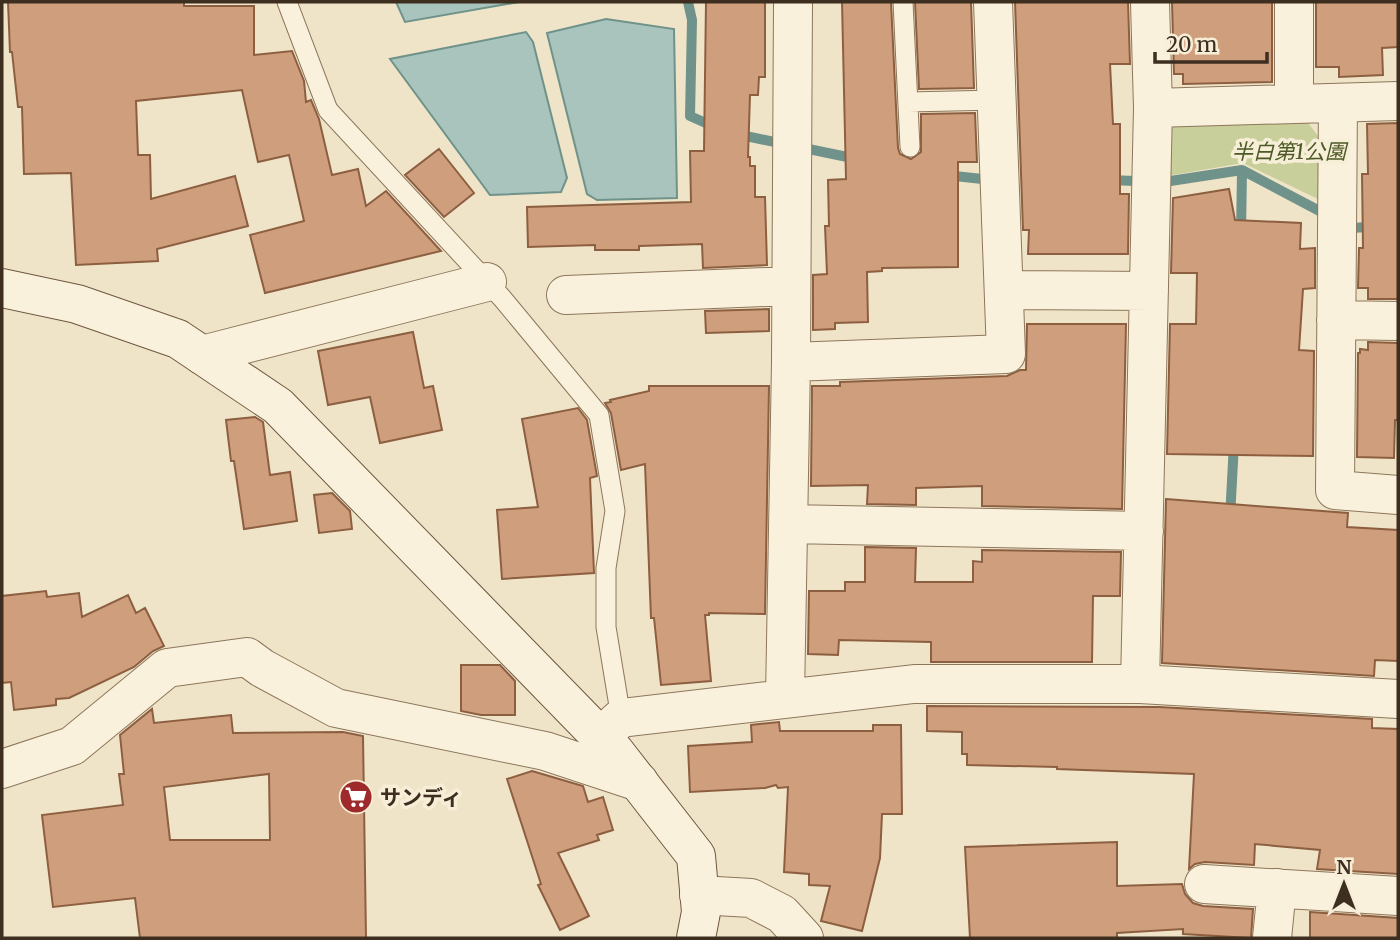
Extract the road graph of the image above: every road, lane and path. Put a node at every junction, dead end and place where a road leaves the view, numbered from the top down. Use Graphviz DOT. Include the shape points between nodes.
graph roads {
  1 [pos="287,2"];
  2 [pos="793,2"];
  3 [pos="903,2"];
  4 [pos="993,2"];
  5 [pos="1150,2"];
  6 [pos="1294,2"];
  7 [pos="997,100"];
  8 [pos="1398,101"];
  9 [pos="908,102"];
  10 [pos="1338,103"];
  11 [pos="1294,104"];
  12 [pos="1153,108"];
  13 [pos="910,147"];
  14 [pos="487,282"];
  15 [pos="791,286"];
  16 [pos="2,288"];
  17 [pos="1004,290"];
  18 [pos="1149,291"];
  19 [pos="566,295"];
  20 [pos="1336,320"];
  21 [pos="1398,321"];
  22 [pos="202,355"];
  23 [pos="791,362"];
  24 [pos="1398,495"];
  25 [pos="788,524"];
  26 [pos="1144,531"];
  27 [pos="1140,684"];
  28 [pos="785,698"];
  29 [pos="1398,699"];
  30 [pos="610,727"];
  31 [pos="2,769"];
  32 [pos="639,782"];
  33 [pos="1204,884"];
  34 [pos="1277,888"];
  35 [pos="699,895"];
  36 [pos="1398,896"];
  37 [pos="696,938"];
  38 [pos="804,938"];
  39 [pos="1272,938"];
  1 -- 14 [label="lane" via="328,110"];
  2 -- 15 [label="street"];
  3 -- 9 [label="lane"];
  4 -- 7 [label="street"];
  5 -- 12 [label="street"];
  6 -- 11 [label="street"];
  7 -- 9 [label="lane"];
  7 -- 17 [label="street"];
  8 -- 10 [label="street"];
  9 -- 13 [label="lane"];
  10 -- 11 [label="street"];
  10 -- 20 [label="street"];
  11 -- 12 [label="street"];
  12 -- 18 [label="street"];
  14 -- 22 [label="street"];
  14 -- 30 [label="lane" via="599,415 615,511 606,568"];
  15 -- 19 [label="street"];
  15 -- 23 [label="street"];
  16 -- 22 [label="street" via="77,304 178,339"];
  17 -- 18 [label="street"];
  17 -- 23 [label="street" via="1006,354"];
  18 -- 26 [label="street"];
  20 -- 21 [label="street"];
  20 -- 24 [label="street" via="1335,490"];
  22 -- 30 [label="street" via="278,406"];
  23 -- 25 [label="street"];
  25 -- 26 [label="street"];
  25 -- 28 [label="street"];
  26 -- 27 [label="street"];
  27 -- 28 [label="street" via="914,684"];
  27 -- 29 [label="street"];
  28 -- 30 [label="street"];
  30 -- 32 [label="street"];
  31 -- 32 [label="street" via="72,746 167,668 247,657 336,708 545,751"];
  32 -- 35 [label="street" via="696,856"];
  33 -- 34 [label="street"];
  34 -- 36 [label="street"];
  34 -- 39 [label="street"];
  35 -- 37 [label="street"];
  35 -- 38 [label="street" via="751,898 782,915"];
}
